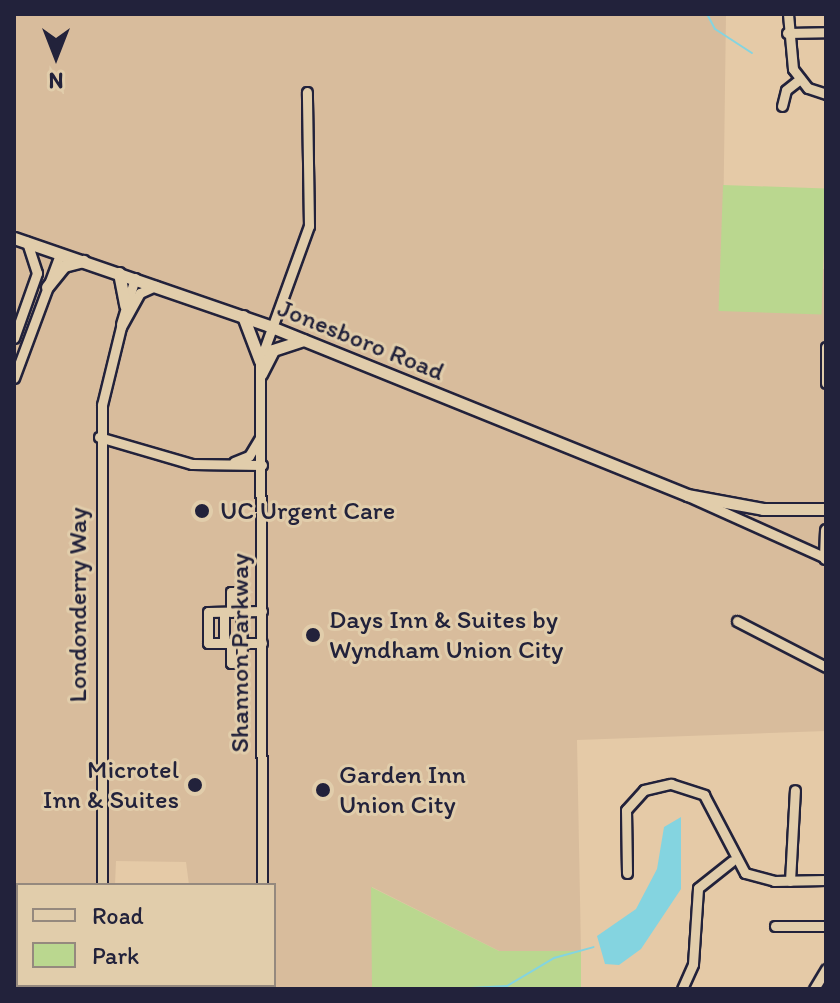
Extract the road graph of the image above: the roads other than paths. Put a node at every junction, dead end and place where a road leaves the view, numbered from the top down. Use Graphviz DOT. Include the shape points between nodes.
graph roads {
  1 [pos="788,14"];
  2 [pos="826,32"];
  3 [pos="787,33"];
  4 [pos="800,79"];
  5 [pos="307,92"];
  6 [pos="826,94"];
  7 [pos="782,106"];
  8 [pos="14,238"];
  9 [pos="27,242"];
  10 [pos="60,254"];
  11 [pos="84,261"];
  12 [pos="119,273"];
  13 [pos="135,278"];
  14 [pos="156,285"];
  15 [pos="47,287"];
  16 [pos="125,305"];
  17 [pos="243,316"];
  18 [pos="269,326"];
  19 [pos="121,327"];
  20 [pos="14,338"];
  21 [pos="303,340"];
  22 [pos="826,347"];
  23 [pos="260,368"];
  24 [pos="14,378"];
  25 [pos="826,383"];
  26 [pos="261,435"];
  27 [pos="99,437"];
  28 [pos="221,465"];
  29 [pos="262,465"];
  30 [pos="687,495"];
  31 [pos="826,509"];
  32 [pos="826,530"];
  33 [pos="825,558"];
  34 [pos="262,611"];
  35 [pos="235,612"];
  36 [pos="737,621"];
  37 [pos="232,643"];
  38 [pos="262,643"];
  39 [pos="826,667"];
  40 [pos="795,790"];
  41 [pos="732,861"];
  42 [pos="627,873"];
  43 [pos="826,880"];
  44 [pos="790,881"];
  45 [pos="102,883"];
  46 [pos="262,883"];
  47 [pos="775,926"];
  48 [pos="826,926"];
  49 [pos="826,969"];
  50 [pos="682,989"];
  51 [pos="814,989"];
  1 -- 3 [label="street"];
  2 -- 3 [label="street"];
  3 -- 4 [label="street"];
  4 -- 6 [label="street"];
  4 -- 7 [label="street" via="786,90"];
  5 -- 18 [label="street, Shannon Parkway" via="309,226"];
  8 -- 9 [label="main road, Jonesboro Road"];
  9 -- 10 [label="main road, Jonesboro Road"];
  9 -- 20 [label="street" via="37,273"];
  10 -- 11 [label="main road, Jonesboro Road"];
  10 -- 15 [label="street"];
  11 -- 12 [label="main road, Jonesboro Road"];
  11 -- 15 [label="main road" via="64,266"];
  12 -- 13 [label="main road, Jonesboro Road"];
  12 -- 16 [label="main road"];
  13 -- 14 [label="main road, Jonesboro Road"];
  13 -- 16 [label="street, Londonderry Way"];
  14 -- 17 [label="main road, Jonesboro Road"];
  14 -- 19 [label="street, Londonderry Way" via="140,293"];
  15 -- 24 [label="street"];
  16 -- 19 [label="street, Londonderry Way"];
  17 -- 18 [label="main road, Jonesboro Road"];
  17 -- 23 [label="main road"];
  18 -- 21 [label="main road, Jonesboro Road"];
  18 -- 23 [label="street, Shannon Parkway"];
  19 -- 27 [label="street, Londonderry Way"];
  21 -- 23 [label="main road" via="273,350"];
  21 -- 30 [label="main road, Jonesboro Road"];
  22 -- 25 [label="street"];
  23 -- 26 [label="street, Shannon Parkway"];
  26 -- 28 [label="street" via="249,456"];
  26 -- 29 [label="street, Shannon Parkway"];
  27 -- 28 [label="street"];
  27 -- 45 [label="street, Londonderry Way"];
  28 -- 29 [label="street"];
  29 -- 34 [label="street, Shannon Parkway"];
  30 -- 31 [label="main road, Jonesboro Road" via="763,509"];
  30 -- 33 [label="street, Jonesboro Road"];
  32 -- 33 [label="main road"];
  34 -- 35 [label="street"];
  34 -- 38 [label="street, Shannon Parkway"];
  35 -- 37 [label="street"];
  35 -- 37 [label="street"];
  35 -- 37 [label="street" via="208,612 208,643"];
  36 -- 39 [label="street"];
  37 -- 38 [label="street"];
  38 -- 46 [label="street, Shannon Parkway"];
  40 -- 44 [label="street"];
  41 -- 42 [label="street" via="704,795 671,784 644,790 626,810"];
  41 -- 44 [label="street" via="757,878"];
  41 -- 50 [label="street" via="698,888 693,964"];
  43 -- 44 [label="street"];
  47 -- 48 [label="street"];
  49 -- 51 [label="street"];
}
